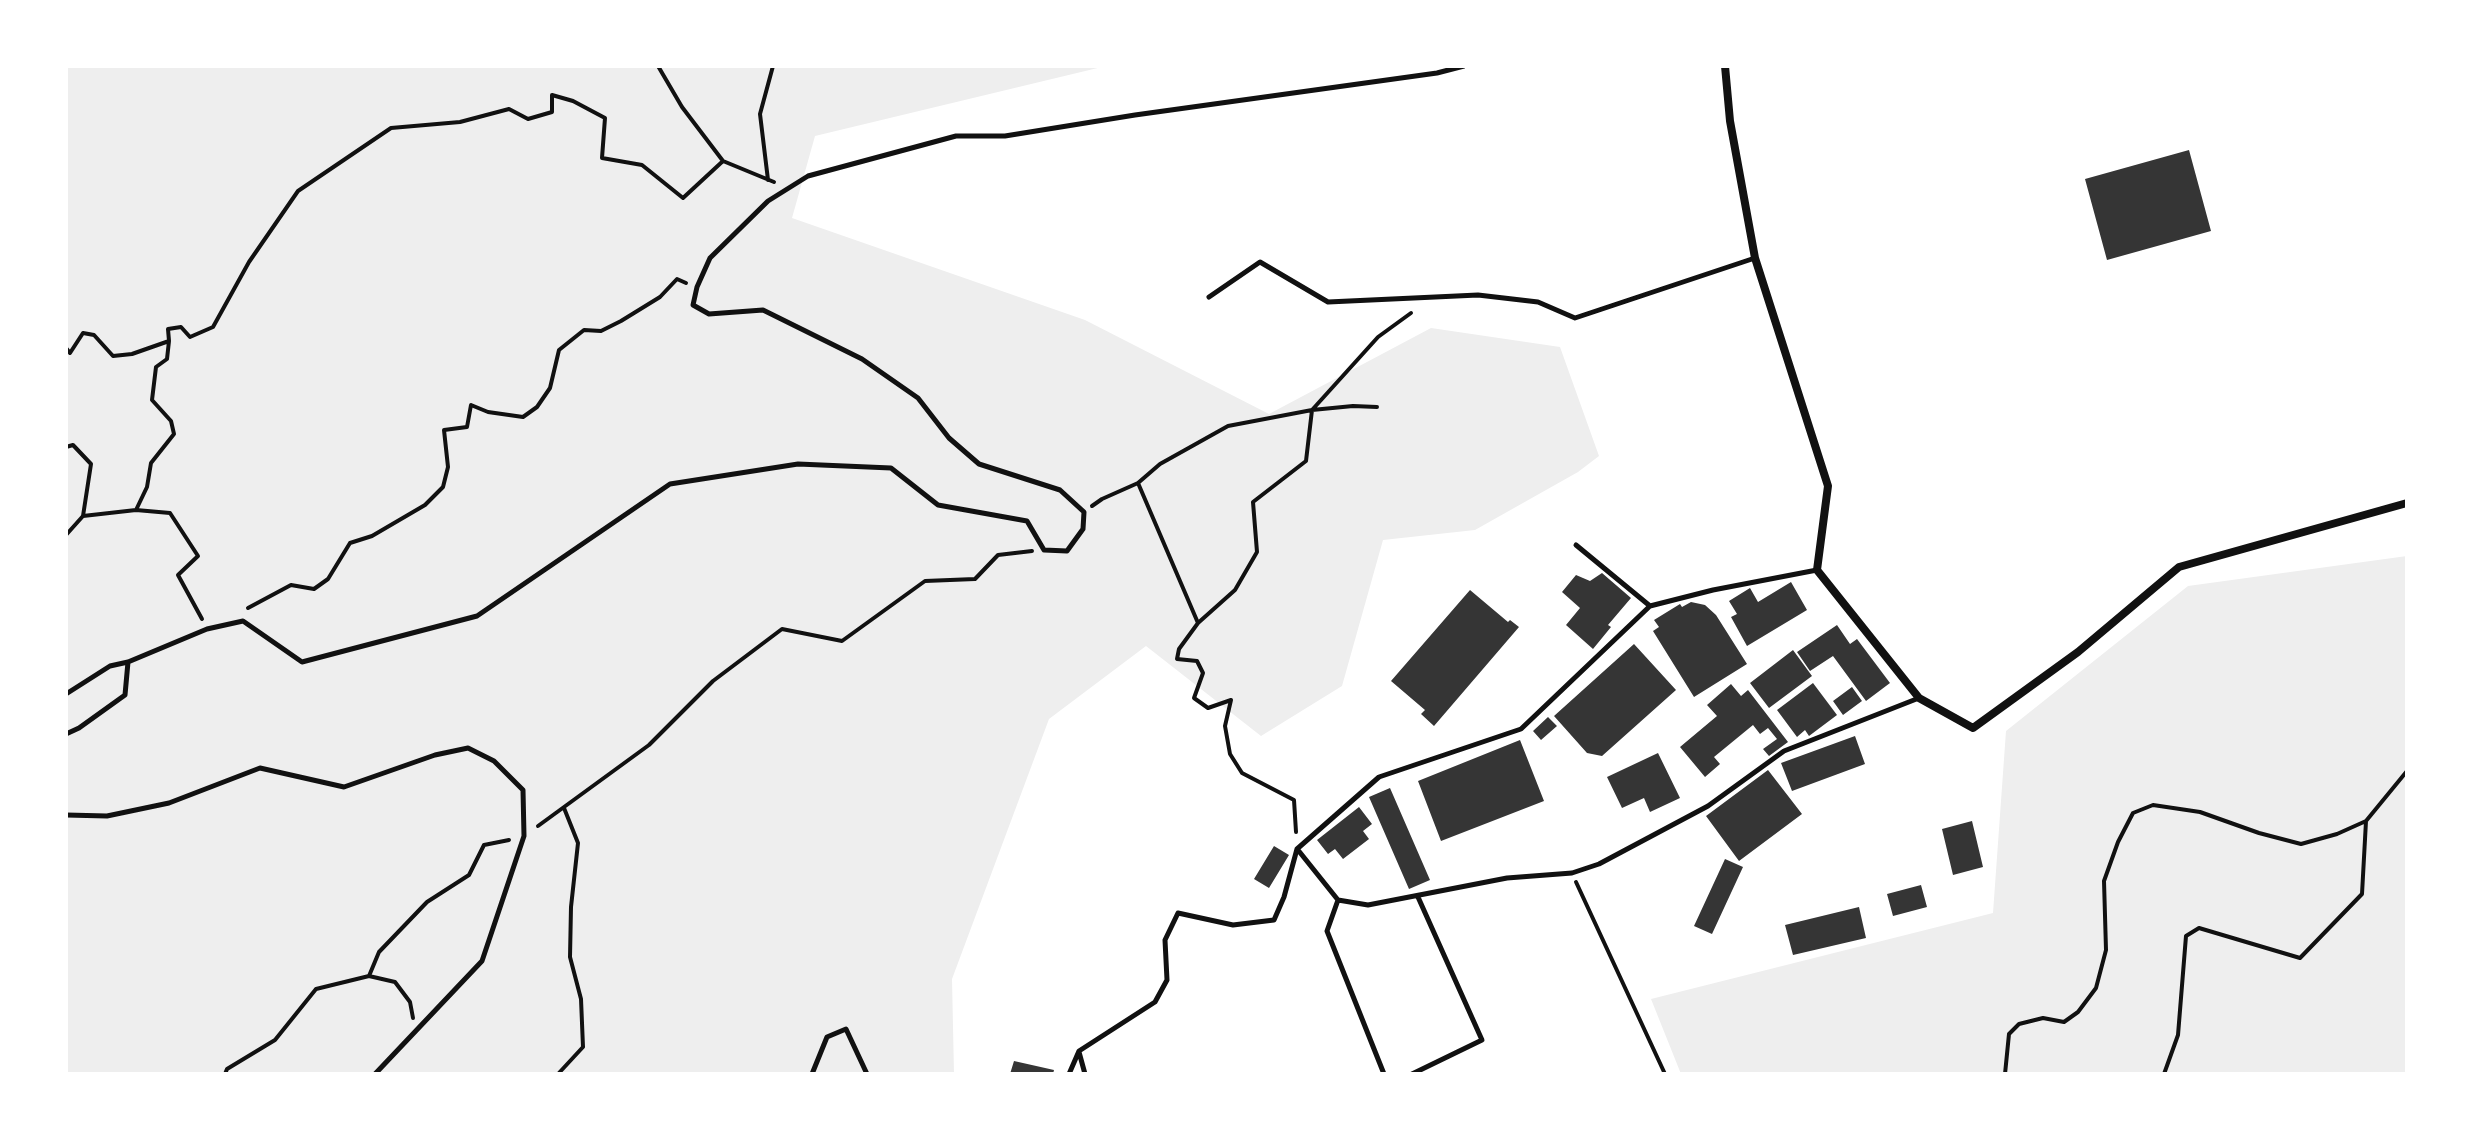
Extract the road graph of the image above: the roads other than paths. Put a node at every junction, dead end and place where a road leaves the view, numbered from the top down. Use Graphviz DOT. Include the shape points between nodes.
graph roads {
  1 [pos="1464,66"];
  2 [pos="1725,66"];
  3 [pos="1755,258"];
  4 [pos="1209,297"];
  5 [pos="2407,503"];
  6 [pos="1576,545"];
  7 [pos="1817,570"];
  8 [pos="1650,606"];
  9 [pos="128,662"];
  10 [pos="66,694"];
  11 [pos="1919,698"];
  12 [pos="66,734"];
  13 [pos="66,815"];
  14 [pos="1297,849"];
  15 [pos="1418,897"];
  16 [pos="1338,900"];
  17 [pos="1079,1051"];
  18 [pos="375,1074"];
  19 [pos="812,1074"];
  20 [pos="867,1074"];
  21 [pos="1069,1074"];
  22 [pos="1085,1074"];
  23 [pos="1384,1074"];
  24 [pos="1412,1074"];
  1 -- 9 [label="lane" via="1005,136 956,136 808,176 768,201 710,258 693,305 709,314 763,310 862,359 918,398 949,438 979,464 1060,490 1084,512 1083,529 1067,551 1044,550 1027,521 938,505 891,468 798,464 670,484 477,616 302,662 243,621 207,629"];
  2 -- 3 [label="street"];
  3 -- 4 [label="lane" via="1575,318 1538,302 1478,295 1328,302 1260,262"];
  3 -- 7 [label="street" via="1828,486"];
  5 -- 11 [label="street" via="2179,567 2078,652 1973,728"];
  6 -- 8 [label="lane"];
  7 -- 8 [label="lane"];
  7 -- 11 [label="street"];
  8 -- 14 [label="lane" via="1521,729 1379,777"];
  9 -- 10 [label="lane" via="110,666"];
  9 -- 12 [label="lane" via="125,695"];
  11 -- 15 [label="lane" via="1784,751 1708,806 1599,864 1572,873 1507,878"];
  13 -- 18 [label="lane" via="107,816 169,803 260,768 344,787 468,748 494,761 523,790 524,836 482,961"];
  14 -- 16 [label="lane"];
  14 -- 17 [label="lane" via="1274,920 1233,925 1178,913 1165,940 1167,980 1155,1002"];
  15 -- 16 [label="lane" via="1368,905"];
  15 -- 24 [label="lane" via="1482,1040"];
  16 -- 23 [label="lane" via="1327,931"];
  17 -- 21 [label="lane"];
  17 -- 22 [label="lane"];
  19 -- 20 [label="lane" via="827,1037 846,1029"];
}
